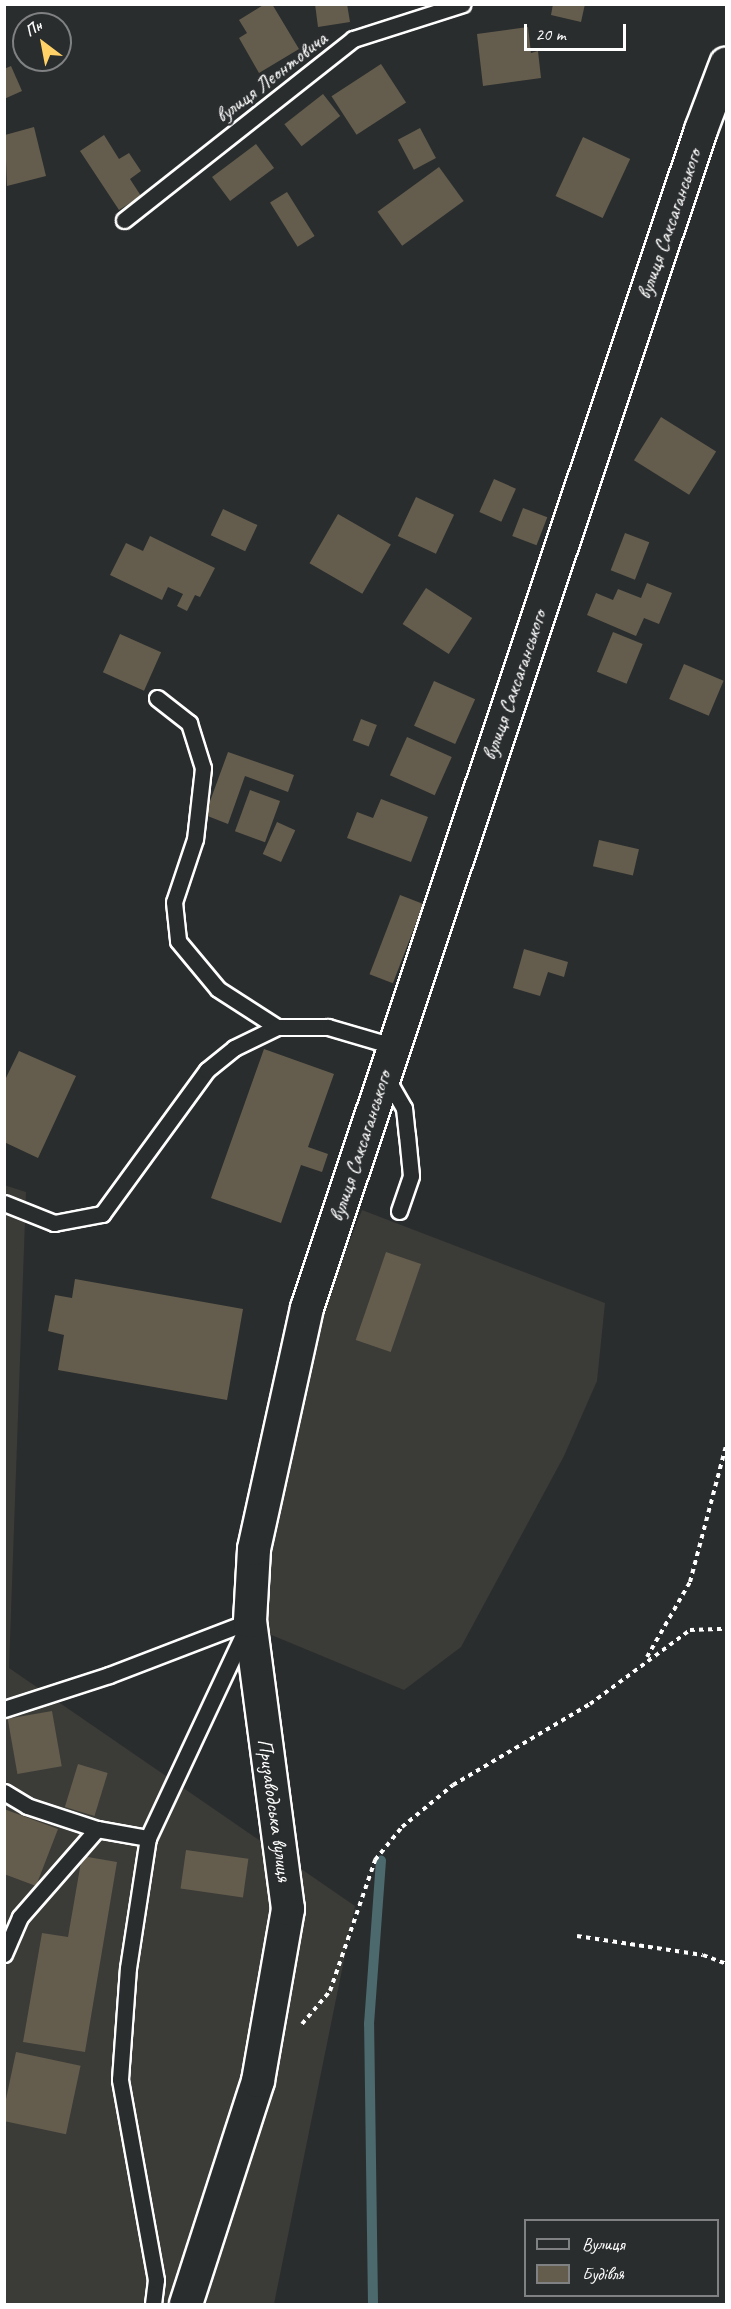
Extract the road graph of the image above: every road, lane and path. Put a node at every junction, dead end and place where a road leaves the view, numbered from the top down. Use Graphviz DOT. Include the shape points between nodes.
graph roads {
  1 [pos="463,4"];
  2 [pos="726,64"];
  3 [pos="124,220"];
  4 [pos="157,698"];
  5 [pos="277,1027"];
  6 [pos="388,1060"];
  7 [pos="4,1203"];
  8 [pos="399,1211"];
  9 [pos="307,1308"];
  10 [pos="726,1446"];
  11 [pos="250,1621"];
  12 [pos="726,1629"];
  13 [pos="646,1659"];
  14 [pos="4,1709"];
  15 [pos="4,1792"];
  16 [pos="97,1829"];
  17 [pos="148,1838"];
  18 [pos="577,1936"];
  19 [pos="4,1954"];
  20 [pos="726,1964"];
  21 [pos="267,2030"];
  22 [pos="153,2304"];
  23 [pos="186,2304"];
  1 -- 3 [label="lane, вулиця Леонтовича" via="353,39"];
  2 -- 6 [label="street, вулиця Саксаганського"];
  4 -- 5 [label="lane" via="189,723 203,768 195,839 174,902 178,941 218,989"];
  5 -- 6 [label="lane" via="328,1027"];
  5 -- 7 [label="lane" via="234,1048 207,1070 102,1214 54,1223"];
  6 -- 8 [label="lane" via="404,1108 411,1176"];
  6 -- 9 [label="street, вулиця Саксаганського"];
  9 -- 11 [label="street, Призаводська вулиця" via="254,1549"];
  10 -- 13 [label="path" via="690,1582"];
  11 -- 14 [label="lane" via="109,1675"];
  11 -- 17 [label="lane"];
  11 -- 21 [label="street, Призаводська вулиця" via="288,1909"];
  12 -- 13 [label="path" via="690,1630"];
  13 -- 21 [label="path" via="590,1704 453,1785 402,1827 375,1860 330,1991 288,2039"];
  15 -- 16 [label="lane" via="27,1806"];
  16 -- 17 [label="lane"];
  16 -- 19 [label="lane" via="20,1917"];
  17 -- 22 [label="lane" via="128,1968 120,2079 156,2280"];
  18 -- 20 [label="path" via="703,1955"];
  21 -- 23 [label="street, Призаводська вулиця" via="258,2081"];
}
